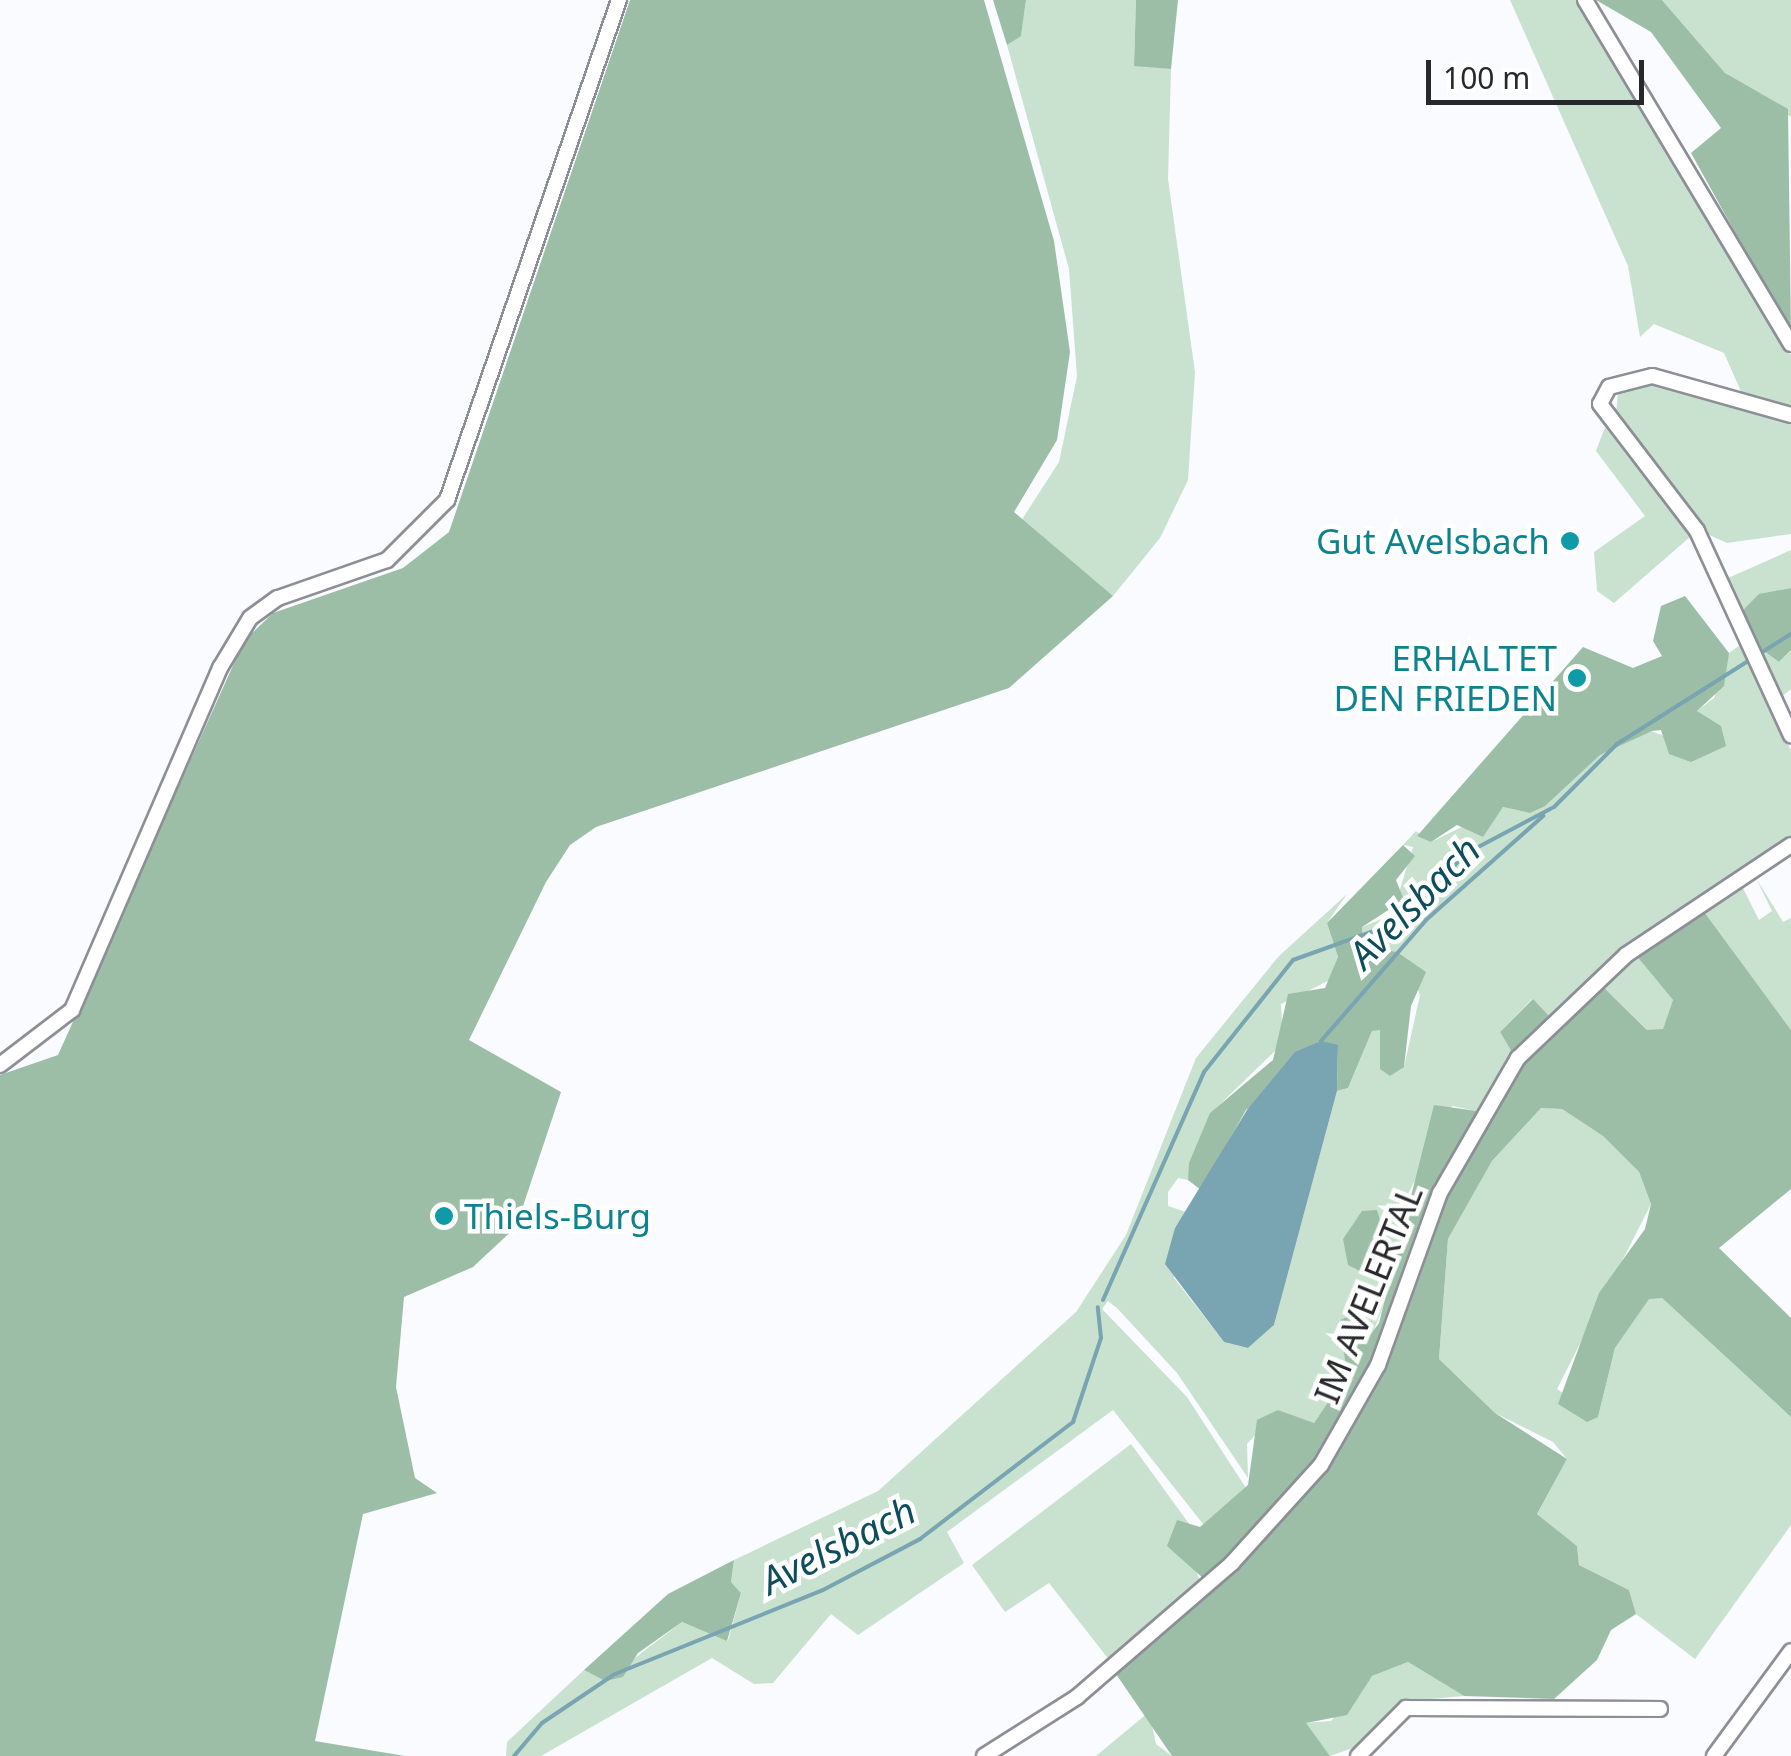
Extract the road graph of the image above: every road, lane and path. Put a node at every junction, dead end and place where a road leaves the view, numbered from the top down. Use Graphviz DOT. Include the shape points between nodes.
graph roads {
  1 [pos="619,0"];
  2 [pos="1585,0"];
  3 [pos="1791,344"];
  4 [pos="1791,415"];
  5 [pos="1791,736"];
  6 [pos="1791,846"];
  7 [pos="0,1064"];
  8 [pos="1791,1651"];
  9 [pos="1660,1709"];
  10 [pos="984,1756"];
  11 [pos="1358,1756"];
  12 [pos="1714,1756"];
  1 -- 7 [label="street" via="447,500 432,526 387,560 278,598 250,618 220,668 72,1010"];
  2 -- 3 [label="street"];
  4 -- 5 [label="street" via="1666,378 1602,394 1604,412 1696,531"];
  6 -- 10 [label="street, IM AVELERTAL" via="1626,955 1518,1058 1440,1193 1378,1365 1321,1465 1232,1563 1077,1697"];
  8 -- 12 [label="street"];
  9 -- 11 [label="street" via="1406,1708"];
}
